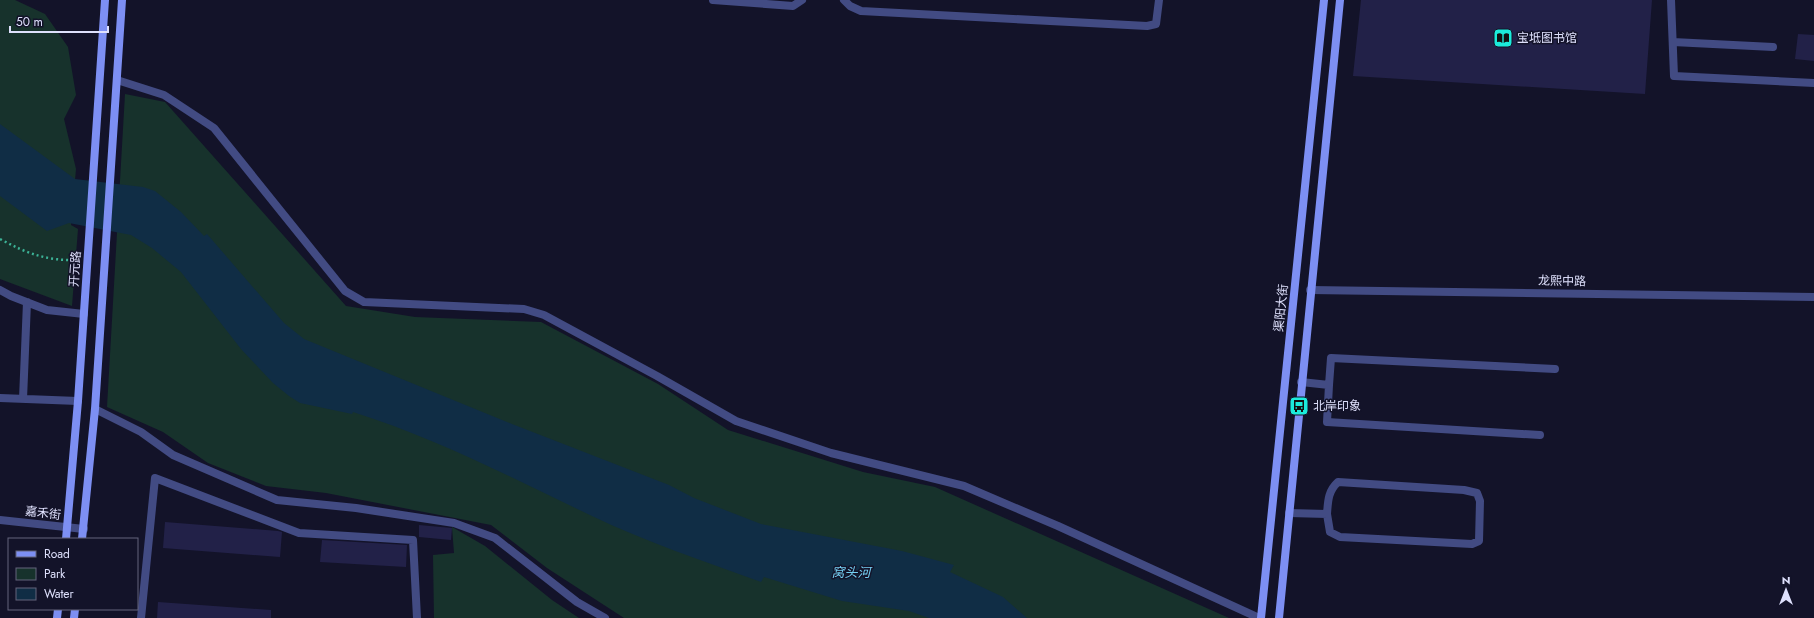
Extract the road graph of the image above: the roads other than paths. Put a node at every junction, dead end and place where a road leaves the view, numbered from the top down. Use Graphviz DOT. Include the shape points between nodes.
graph roads {
  1 [pos="105,0"];
  2 [pos="122,0"];
  3 [pos="712,0"];
  4 [pos="802,0"];
  5 [pos="844,0"];
  6 [pos="1159,0"];
  7 [pos="1324,0"];
  8 [pos="1340,0"];
  9 [pos="1671,0"];
  10 [pos="1673,42"];
  11 [pos="1773,47"];
  12 [pos="117,80"];
  13 [pos="1814,83"];
  14 [pos="0,290"];
  15 [pos="1310,290"];
  16 [pos="1814,297"];
  17 [pos="27,302"];
  18 [pos="84,314"];
  19 [pos="1555,369"];
  20 [pos="1302,382"];
  21 [pos="1329,385"];
  22 [pos="0,398"];
  23 [pos="23,399"];
  24 [pos="78,401"];
  25 [pos="95,409"];
  26 [pos="1540,435"];
  27 [pos="1289,512"];
  28 [pos="1327,514"];
  29 [pos="0,520"];
  30 [pos="67,528"];
  31 [pos="84,529"];
  32 [pos="66,538"];
  33 [pos="82,538"];
  34 [pos="141,618"];
  35 [pos="417,618"];
  36 [pos="605,618"];
  37 [pos="1260,618"];
  38 [pos="1279,618"];
  1 -- 18 [label="main road, 开元路"];
  2 -- 12 [label="main road"];
  3 -- 4 [label="street" via="793,6"];
  5 -- 6 [label="street" via="850,6 861,10 1147,26 1156,24"];
  7 -- 37 [label="main road, 渠阳大街"];
  8 -- 15 [label="main road"];
  9 -- 10 [label="street"];
  10 -- 11 [label="street"];
  10 -- 13 [label="street" via="1674,76"];
  12 -- 25 [label="main road"];
  12 -- 37 [label="street" via="164,95 214,128 344,291 364,302 524,309 544,315 736,421 831,453 964,486"];
  14 -- 17 [label="street"];
  15 -- 16 [label="street, 龙熙中路"];
  15 -- 20 [label="main road"];
  17 -- 18 [label="street" via="47,310"];
  17 -- 23 [label="street"];
  18 -- 24 [label="main road, 开元路"];
  19 -- 21 [label="street" via="1331,358"];
  20 -- 21 [label="street"];
  20 -- 27 [label="main road"];
  21 -- 26 [label="street" via="1327,422"];
  22 -- 23 [label="street"];
  23 -- 24 [label="street"];
  24 -- 30 [label="main road, 开元路"];
  25 -- 31 [label="main road"];
  25 -- 36 [label="street" via="141,432 174,455 277,500 356,508 454,523 495,538 578,602"];
  27 -- 28 [label="street"];
  27 -- 38 [label="main road"];
  28 -- 28 [label="street" via="1330,532 1340,537 1472,544 1479,541 1480,501 1477,493 1464,490 1338,482 1329,494"];
  29 -- 30 [label="street, 嘉禾街"];
  30 -- 31 [label="street, 嘉禾街"];
  30 -- 32 [label="main road, 开元路"];
  31 -- 33 [label="main road"];
  34 -- 35 [label="street" via="154,478 299,533 413,540"];
}
